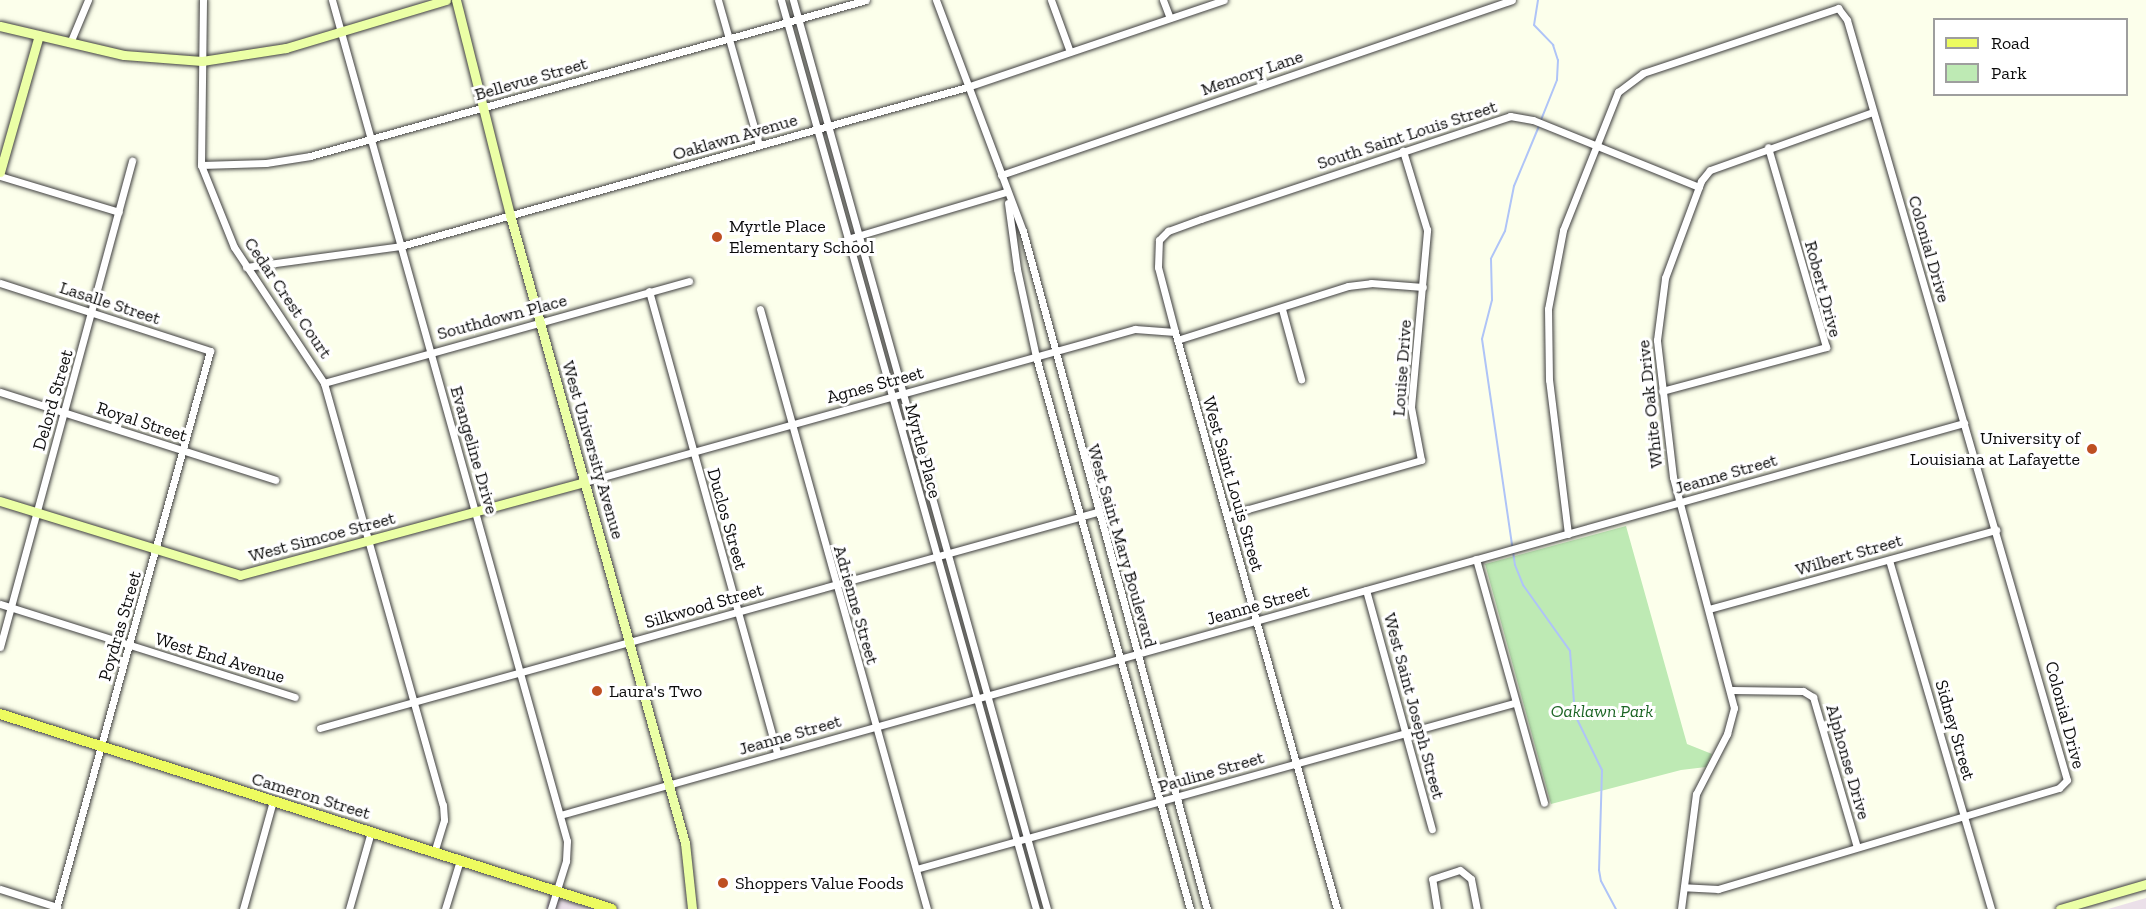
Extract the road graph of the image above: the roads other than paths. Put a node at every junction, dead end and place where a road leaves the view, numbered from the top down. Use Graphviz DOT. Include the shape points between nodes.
graph roads {
  1 [pos="88,0"];
  2 [pos="203,0"];
  3 [pos="332,0"];
  4 [pos="446,0"];
  5 [pos="456,0"];
  6 [pos="718,0"];
  7 [pos="782,0"];
  8 [pos="793,0"];
  9 [pos="866,0"];
  10 [pos="936,0"];
  11 [pos="1051,0"];
  12 [pos="1163,0"];
  13 [pos="1224,0"];
  14 [pos="1512,0"];
  15 [pos="1170,18"];
  16 [pos="798,19"];
  17 [pos="788,22"];
  18 [pos="0,26"];
  19 [pos="340,32"];
  20 [pos="39,35"];
  21 [pos="729,39"];
  22 [pos="70,43"];
  23 [pos="1070,52"];
  24 [pos="202,61"];
  25 [pos="967,87"];
  26 [pos="481,108"];
  27 [pos="1873,112"];
  28 [pos="828,125"];
  29 [pos="818,128"];
  30 [pos="372,139"];
  31 [pos="759,145"];
  32 [pos="1596,146"];
  33 [pos="1768,147"];
  34 [pos="1403,151"];
  35 [pos="2,159"];
  36 [pos="132,161"];
  37 [pos="201,165"];
  38 [pos="0,174"];
  39 [pos="1001,175"];
  40 [pos="1699,187"];
  41 [pos="1006,192"];
  42 [pos="119,212"];
  43 [pos="510,215"];
  44 [pos="859,236"];
  45 [pos="847,239"];
  46 [pos="1159,240"];
  47 [pos="401,246"];
  48 [pos="246,267"];
  49 [pos="689,281"];
  50 [pos="0,283"];
  51 [pos="1423,287"];
  52 [pos="649,291"];
  53 [pos="760,309"];
  54 [pos="1282,309"];
  55 [pos="92,313"];
  56 [pos="539,323"];
  57 [pos="1176,336"];
  58 [pos="210,351"];
  59 [pos="431,352"];
  60 [pos="1053,352"];
  61 [pos="1036,357"];
  62 [pos="1301,379"];
  63 [pos="324,382"];
  64 [pos="1662,391"];
  65 [pos="0,392"];
  66 [pos="904,393"];
  67 [pos="893,396"];
  68 [pos="65,413"];
  69 [pos="1964,423"];
  70 [pos="791,424"];
  71 [pos="184,451"];
  72 [pos="693,452"];
  73 [pos="275,480"];
  74 [pos="585,482"];
  75 [pos="0,501"];
  76 [pos="1680,503"];
  77 [pos="37,512"];
  78 [pos="476,512"];
  79 [pos="1096,512"];
  80 [pos="1227,515"];
  81 [pos="1080,517"];
  82 [pos="1996,530"];
  83 [pos="1568,534"];
  84 [pos="368,542"];
  85 [pos="157,550"];
  86 [pos="947,554"];
  87 [pos="936,557"];
  88 [pos="1476,559"];
  89 [pos="1889,560"];
  90 [pos="834,585"];
  91 [pos="1366,590"];
  92 [pos="0,604"];
  93 [pos="11,608"];
  94 [pos="1709,609"];
  95 [pos="738,612"];
  96 [pos="1256,621"];
  97 [pos="630,642"];
  98 [pos="130,645"];
  99 [pos="0,647"];
  100 [pos="1137,654"];
  101 [pos="1122,659"];
  102 [pos="521,672"];
  103 [pos="1732,690"];
  104 [pos="989,695"];
  105 [pos="295,697"];
  106 [pos="977,698"];
  107 [pos="414,702"];
  108 [pos="1514,703"];
  109 [pos="0,714"];
  110 [pos="876,726"];
  111 [pos="320,728"];
  112 [pos="1406,733"];
  113 [pos="102,747"];
  114 [pos="777,754"];
  115 [pos="1296,764"];
  116 [pos="668,784"];
  117 [pos="1176,797"];
  118 [pos="273,801"];
  119 [pos="1160,801"];
  120 [pos="1544,803"];
  121 [pos="560,814"];
  122 [pos="1965,816"];
  123 [pos="1432,829"];
  124 [pos="371,832"];
  125 [pos="1028,838"];
  126 [pos="1016,842"];
  127 [pos="1857,847"];
  128 [pos="434,852"];
  129 [pos="460,860"];
  130 [pos="916,869"];
  131 [pos="2146,884"];
  132 [pos="1684,887"];
  133 [pos="0,889"];
  134 [pos="557,891"];
  135 [pos="56,908"];
  136 [pos="243,909"];
  137 [pos="349,909"];
  138 [pos="445,909"];
  139 [pos="551,909"];
  140 [pos="612,909"];
  141 [pos="692,909"];
  142 [pos="927,909"];
  143 [pos="1036,909"];
  144 [pos="1047,909"];
  145 [pos="1190,909"];
  146 [pos="1207,909"];
  147 [pos="1336,909"];
  148 [pos="1437,909"];
  149 [pos="1477,909"];
  150 [pos="1681,909"];
  151 [pos="1991,909"];
  152 [pos="2060,909"];
  1 -- 22 [label="street"];
  2 -- 24 [label="street, Cedar Crest Court"];
  3 -- 19 [label="street, Evangeline Drive"];
  4 -- 19 [label="street"];
  5 -- 26 [label="street, West University Avenue"];
  6 -- 21 [label="street"];
  7 -- 17 [label="street, Myrtle Place"];
  8 -- 16 [label="street, Myrtle Place"];
  9 -- 16 [label="street, Bellevue Street"];
  10 -- 25 [label="street, West Saint Mary Boulevard"];
  11 -- 23 [label="street"];
  12 -- 15 [label="street"];
  13 -- 15 [label="street, Oaklawn Avenue"];
  14 -- 39 [label="street, Memory Lane"];
  15 -- 23 [label="street, Oaklawn Avenue"];
  16 -- 17 [label="street, Bellevue Street"];
  16 -- 28 [label="street, Myrtle Place"];
  17 -- 21 [label="street, Bellevue Street"];
  17 -- 29 [label="street, Myrtle Place"];
  18 -- 20 [label="street"];
  19 -- 24 [label="street" via="263,53"];
  19 -- 30 [label="street, Evangeline Drive"];
  20 -- 22 [label="street"];
  20 -- 35 [label="street"];
  21 -- 26 [label="street, Bellevue Street"];
  21 -- 31 [label="street"];
  22 -- 24 [label="street" via="146,58"];
  23 -- 25 [label="street, Oaklawn Avenue"];
  24 -- 37 [label="street, Cedar Crest Court"];
  25 -- 28 [label="street, Oaklawn Avenue"];
  25 -- 39 [label="street, West Saint Mary Boulevard"];
  26 -- 30 [label="street, Bellevue Street"];
  26 -- 43 [label="street, West University Avenue"];
  27 -- 32 [label="street, Colonial Drive" via="1847,20 1835,8 1630,80 1618,92"];
  27 -- 33 [label="street, White Oak Drive"];
  27 -- 69 [label="street, Colonial Drive"];
  28 -- 29 [label="street, Oaklawn Avenue"];
  28 -- 44 [label="street, Myrtle Place"];
  29 -- 31 [label="street, Oaklawn Avenue"];
  29 -- 45 [label="street, Myrtle Place"];
  30 -- 37 [label="street, Bellevue Street" via="287,160"];
  30 -- 47 [label="street, Evangeline Drive"];
  31 -- 43 [label="street, Oaklawn Avenue"];
  32 -- 34 [label="street, South Saint Louis Street" via="1515,116"];
  32 -- 40 [label="street, South Saint Louis Street"];
  32 -- 83 [label="street, Colonial Drive" via="1563,230 1547,317 1549,380"];
  33 -- 40 [label="street, White Oak Drive" via="1717,165 1706,173"];
  33 -- 64 [label="street, Robert Drive" via="1826,347"];
  34 -- 46 [label="street, South Saint Louis Street" via="1173,229"];
  34 -- 51 [label="street, Louise Drive" via="1427,230"];
  35 -- 38 [label="street"];
  36 -- 42 [label="street, Delord Street"];
  37 -- 48 [label="street, Cedar Crest Court" via="222,222"];
  38 -- 42 [label="street"];
  39 -- 41 [label="street, West Saint Mary Boulevard"];
  40 -- 64 [label="street, White Oak Drive" via="1670,261 1660,302 1657,340"];
  41 -- 44 [label="street"];
  41 -- 60 [label="street, West Saint Mary Boulevard" via="1023,231"];
  41 -- 61 [label="street, West Saint Mary Boulevard"];
  42 -- 55 [label="street, Delord Street"];
  43 -- 47 [label="street, Oaklawn Avenue"];
  43 -- 56 [label="street, West University Avenue"];
  44 -- 45 [label="street"];
  44 -- 66 [label="street, Myrtle Place"];
  45 -- 67 [label="street, Myrtle Place"];
  46 -- 57 [label="street, West Saint Louis Street" via="1158,267"];
  47 -- 48 [label="street, Oaklawn Avenue"];
  47 -- 59 [label="street, Evangeline Drive"];
  48 -- 63 [label="street, Cedar Crest Court"];
  49 -- 52 [label="street, Southdown Place"];
  50 -- 55 [label="street, Lasalle Street"];
  51 -- 54 [label="street, Agnes Street" via="1363,284"];
  51 -- 80 [label="street, Louise Drive" via="1411,406 1421,460"];
  52 -- 56 [label="street, Southdown Place"];
  52 -- 72 [label="street, Duclos Street"];
  53 -- 70 [label="street, Adrienne Street"];
  54 -- 57 [label="street, Agnes Street"];
  54 -- 62 [label="street"];
  55 -- 58 [label="street, Lasalle Street"];
  55 -- 68 [label="street, Delord Street"];
  56 -- 59 [label="street, Southdown Place"];
  56 -- 74 [label="street, West University Avenue"];
  57 -- 60 [label="street, Agnes Street" via="1135,329"];
  57 -- 80 [label="street, West Saint Louis Street"];
  58 -- 71 [label="street, Poydras Street"];
  59 -- 63 [label="street, Southdown Place"];
  59 -- 78 [label="street, Evangeline Drive"];
  60 -- 61 [label="street, Agnes Street"];
  60 -- 79 [label="street, West Saint Mary Boulevard"];
  61 -- 66 [label="street, Agnes Street"];
  61 -- 81 [label="street, West Saint Mary Boulevard"];
  63 -- 84 [label="street, Cedar Crest Court"];
  64 -- 76 [label="street, White Oak Drive"];
  65 -- 68 [label="street, Royal Street"];
  66 -- 67 [label="street, Agnes Street"];
  66 -- 86 [label="street, Myrtle Place"];
  67 -- 70 [label="street, Agnes Street"];
  67 -- 87 [label="street, Myrtle Place"];
  68 -- 71 [label="street, Royal Street"];
  68 -- 77 [label="street, Delord Street"];
  69 -- 76 [label="street, Jeanne Street"];
  69 -- 82 [label="street, Colonial Drive"];
  70 -- 72 [label="street, Agnes Street"];
  70 -- 90 [label="street, Adrienne Street"];
  71 -- 73 [label="street, Royal Street"];
  71 -- 85 [label="street, Poydras Street"];
  72 -- 74 [label="street, Agnes Street"];
  72 -- 95 [label="street, Duclos Street"];
  74 -- 78 [label="street, West Simcoe Street"];
  74 -- 97 [label="street, West University Avenue"];
  75 -- 77 [label="street, West Simcoe Street"];
  76 -- 83 [label="street, Jeanne Street"];
  76 -- 94 [label="street, White Oak Drive"];
  77 -- 85 [label="street, West Simcoe Street"];
  77 -- 93 [label="street, Delord Street"];
  78 -- 84 [label="street, West Simcoe Street"];
  78 -- 102 [label="street, Evangeline Drive"];
  79 -- 81 [label="street, Silkwood Street"];
  79 -- 100 [label="street, West Saint Mary Boulevard"];
  80 -- 96 [label="street, West Saint Louis Street"];
  81 -- 86 [label="street, Silkwood Street"];
  81 -- 101 [label="street, West Saint Mary Boulevard"];
  82 -- 89 [label="street, Wilbert Street"];
  82 -- 122 [label="street, Colonial Drive" via="2067,780 2060,788"];
  83 -- 88 [label="street, Jeanne Street"];
  84 -- 85 [label="street, West Simcoe Street" via="251,574 230,573"];
  84 -- 107 [label="street, Cedar Crest Court"];
  85 -- 98 [label="street, Poydras Street"];
  86 -- 87 [label="street, Silkwood Street"];
  86 -- 104 [label="street, Myrtle Place"];
  87 -- 90 [label="street, Silkwood Street"];
  87 -- 106 [label="street, Myrtle Place"];
  88 -- 91 [label="street, Jeanne Street"];
  88 -- 108 [label="street"];
  89 -- 94 [label="street, Wilbert Street"];
  89 -- 122 [label="street, Sidney Street"];
  90 -- 95 [label="street, Silkwood Street"];
  90 -- 110 [label="street, Adrienne Street"];
  91 -- 96 [label="street, Jeanne Street"];
  91 -- 112 [label="street, West Saint Joseph Street"];
  92 -- 93 [label="street, West End Avenue"];
  93 -- 98 [label="street, West End Avenue"];
  93 -- 99 [label="street, Delord Street"];
  94 -- 103 [label="street, White Oak Drive"];
  95 -- 97 [label="street, Silkwood Street"];
  95 -- 114 [label="street, Duclos Street"];
  96 -- 100 [label="street, Jeanne Street"];
  96 -- 115 [label="street, West Saint Louis Street"];
  97 -- 102 [label="street, Silkwood Street"];
  97 -- 116 [label="street, West University Avenue"];
  98 -- 105 [label="street, West End Avenue"];
  98 -- 113 [label="street, Poydras Street"];
  100 -- 101 [label="street, Jeanne Street"];
  100 -- 117 [label="street, West Saint Mary Boulevard"];
  101 -- 104 [label="street, Jeanne Street"];
  101 -- 119 [label="street, West Saint Mary Boulevard"];
  102 -- 107 [label="street, Silkwood Street"];
  102 -- 121 [label="street, Evangeline Drive"];
  103 -- 127 [label="street, Alphonse Drive" via="1803,691 1813,697"];
  103 -- 132 [label="street, White Oak Drive" via="1734,708 1729,730 1696,794"];
  104 -- 106 [label="street, Jeanne Street"];
  104 -- 125 [label="street, Myrtle Place"];
  106 -- 110 [label="street, Jeanne Street"];
  106 -- 126 [label="street, Myrtle Place"];
  107 -- 111 [label="street, Silkwood Street"];
  107 -- 128 [label="street, Cedar Crest Court" via="444,813"];
  108 -- 112 [label="street, Pauline Street"];
  108 -- 120 [label="street"];
  109 -- 113 [label="main road, Cameron Street"];
  110 -- 114 [label="street, Jeanne Street"];
  110 -- 130 [label="street, Adrienne Street"];
  112 -- 115 [label="street, Pauline Street"];
  112 -- 123 [label="street, West Saint Joseph Street"];
  113 -- 118 [label="main road, Cameron Street"];
  113 -- 135 [label="street, Poydras Street"];
  114 -- 116 [label="street, Jeanne Street"];
  115 -- 117 [label="street, Pauline Street"];
  115 -- 147 [label="street, West Saint Louis Street"];
  116 -- 121 [label="street, Jeanne Street"];
  116 -- 141 [label="street, West University Avenue" via="688,856"];
  117 -- 119 [label="street, Pauline Street"];
  117 -- 146 [label="street, West Saint Mary Boulevard"];
  118 -- 124 [label="main road, Cameron Street"];
  118 -- 136 [label="street"];
  119 -- 125 [label="street, Pauline Street"];
  119 -- 145 [label="street, West Saint Mary Boulevard"];
  121 -- 134 [label="street, Evangeline Drive" via="568,850"];
  122 -- 127 [label="street, Colonial Drive"];
  122 -- 151 [label="street, Sidney Street"];
  124 -- 128 [label="main road, Cameron Street"];
  124 -- 137 [label="street"];
  125 -- 126 [label="street, Pauline Street"];
  125 -- 144 [label="street, Myrtle Place"];
  126 -- 130 [label="street, Pauline Street"];
  126 -- 143 [label="street, Myrtle Place"];
  127 -- 132 [label="street, Colonial Drive" via="1719,889"];
  128 -- 129 [label="main road, Cameron Street"];
  129 -- 134 [label="main road, Cameron Street"];
  129 -- 138 [label="street"];
  130 -- 142 [label="street, Adrienne Street"];
  131 -- 152 [label="street"];
  132 -- 150 [label="street, White Oak Drive"];
  133 -- 135 [label="street"];
  134 -- 139 [label="street, Evangeline Drive"];
  134 -- 140 [label="main road, Cameron Street"];
  148 -- 149 [label="street" via="1431,887 1434,877 1460,870 1472,879"];
}
